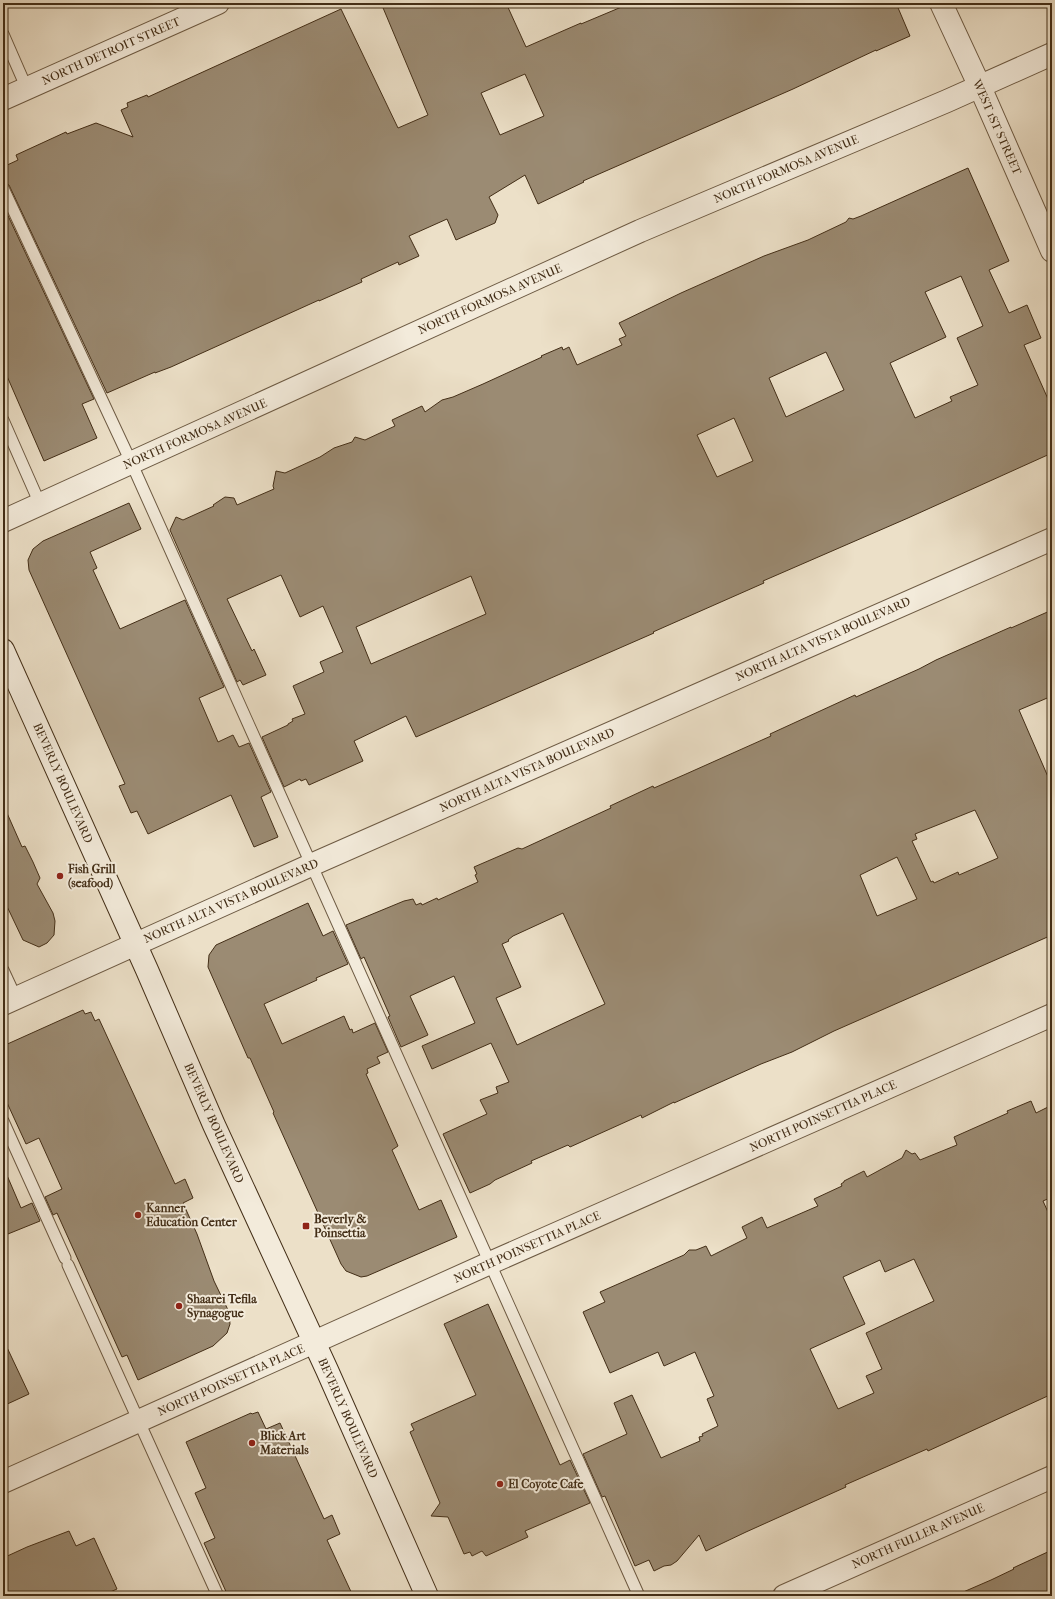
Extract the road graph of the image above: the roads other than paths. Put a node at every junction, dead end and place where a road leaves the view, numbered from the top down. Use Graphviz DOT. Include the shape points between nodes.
graph roads {
  1 [pos="218,3"];
  2 [pos="941,3"];
  3 [pos="3,34"];
  4 [pos="1052,54"];
  5 [pos="980,86"];
  6 [pos="27,89"];
  7 [pos="3,99"];
  8 [pos="3,188"];
  9 [pos="1052,251"];
  10 [pos="3,420"];
  11 [pos="131,462"];
  12 [pos="40,504"];
  13 [pos="3,521"];
  14 [pos="1052,539"];
  15 [pos="3,650"];
  16 [pos="310,865"];
  17 [pos="135,945"];
  18 [pos="3,970"];
  19 [pos="9,1001"];
  20 [pos="1052,1015"];
  21 [pos="3,1121"];
  22 [pos="490,1263"];
  23 [pos="314,1342"];
  24 [pos="138,1422"];
  25 [pos="1052,1477"];
  26 [pos="3,1482"];
  27 [pos="218,1596"];
  28 [pos="427,1596"];
  29 [pos="639,1596"];
  30 [pos="784,1596"];
  1 -- 6 [label="street, NORTH DETROIT STREET"];
  2 -- 5 [label="street, WEST 1ST STREET"];
  3 -- 6 [label="lane"];
  4 -- 5 [label="street, NORTH FORMOSA AVENUE"];
  5 -- 9 [label="street, WEST 1ST STREET"];
  5 -- 11 [label="street, NORTH FORMOSA AVENUE" via="640,231"];
  6 -- 7 [label="street, NORTH DETROIT STREET"];
  8 -- 11 [label="lane"];
  10 -- 12 [label="lane"];
  11 -- 12 [label="street, NORTH FORMOSA AVENUE"];
  11 -- 16 [label="lane"];
  12 -- 13 [label="street, NORTH FORMOSA AVENUE"];
  14 -- 16 [label="street, NORTH ALTA VISTA BOULEVARD"];
  15 -- 17 [label="street, BEVERLY BOULEVARD"];
  16 -- 17 [label="street, NORTH ALTA VISTA BOULEVARD"];
  16 -- 22 [label="lane"];
  17 -- 19 [label="street, NORTH ALTA VISTA BOULEVARD"];
  17 -- 23 [label="street, BEVERLY BOULEVARD"];
  18 -- 19 [label="lane"];
  20 -- 22 [label="street, NORTH POINSETTIA PLACE"];
  21 -- 24 [label="lane"];
  22 -- 23 [label="street, NORTH POINSETTIA PLACE"];
  22 -- 29 [label="lane"];
  23 -- 24 [label="street, NORTH POINSETTIA PLACE"];
  23 -- 28 [label="street, BEVERLY BOULEVARD"];
  24 -- 26 [label="street, NORTH POINSETTIA PLACE"];
  24 -- 27 [label="lane"];
  25 -- 30 [label="street, NORTH FULLER AVENUE"];
}
